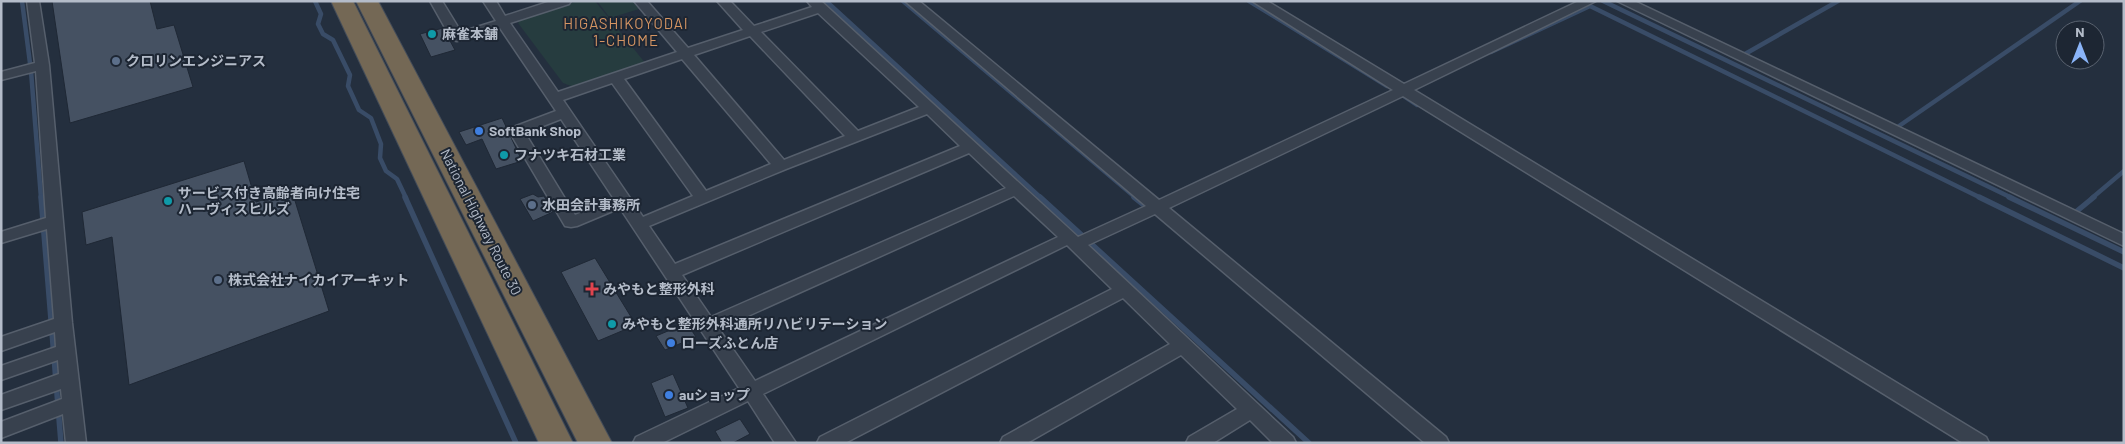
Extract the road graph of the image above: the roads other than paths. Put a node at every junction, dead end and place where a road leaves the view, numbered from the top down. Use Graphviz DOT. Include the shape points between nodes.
graph roads {
  1 [pos="33,1"];
  2 [pos="342,1"];
  3 [pos="367,1"];
  4 [pos="436,1"];
  5 [pos="489,1"];
  6 [pos="640,1"];
  7 [pos="723,1"];
  8 [pos="911,1"];
  9 [pos="1258,1"];
  10 [pos="1590,1"];
  11 [pos="1623,1"];
  12 [pos="560,2"];
  13 [pos="816,5"];
  14 [pos="503,22"];
  15 [pos="752,31"];
  16 [pos="686,54"];
  17 [pos="35,67"];
  18 [pos="1,76"];
  19 [pos="615,77"];
  20 [pos="1399,92"];
  21 [pos="555,98"];
  22 [pos="928,109"];
  23 [pos="565,113"];
  24 [pos="855,137"];
  25 [pos="970,147"];
  26 [pos="781,166"];
  27 [pos="1016,189"];
  28 [pos="703,198"];
  29 [pos="624,202"];
  30 [pos="1153,209"];
  31 [pos="46,223"];
  32 [pos="640,224"];
  33 [pos="1,238"];
  34 [pos="1079,240"];
  35 [pos="2124,241"];
  36 [pos="672,272"];
  37 [pos="1124,290"];
  38 [pos="54,326"];
  39 [pos="708,326"];
  40 [pos="1,344"];
  41 [pos="1183,346"];
  42 [pos="59,353"];
  43 [pos="1,373"];
  44 [pos="60,381"];
  45 [pos="750,391"];
  46 [pos="1,403"];
  47 [pos="63,406"];
  48 [pos="1251,410"];
  49 [pos="1,430"];
  50 [pos="76,443"];
  51 [pos="556,443"];
  52 [pos="595,443"];
  53 [pos="643,443"];
  54 [pos="786,443"];
  55 [pos="827,443"];
  56 [pos="1010,443"];
  57 [pos="1196,443"];
  58 [pos="1286,443"];
  59 [pos="1439,443"];
  60 [pos="1978,443"];
  1 -- 17 [label="street"];
  2 -- 51 [label="highway, National Highway Route 30"];
  3 -- 52 [label="highway, National Highway Route 30"];
  4 -- 14 [label="street" via="457,37"];
  5 -- 14 [label="street"];
  6 -- 16 [label="street"];
  7 -- 15 [label="street"];
  8 -- 30 [label="street"];
  9 -- 20 [label="street"];
  10 -- 20 [label="street"];
  11 -- 35 [label="street"];
  12 -- 14 [label="street"];
  13 -- 15 [label="street"];
  13 -- 22 [label="street"];
  14 -- 21 [label="street"];
  15 -- 16 [label="street"];
  15 -- 24 [label="street"];
  16 -- 19 [label="street"];
  16 -- 26 [label="street"];
  17 -- 18 [label="street"];
  17 -- 31 [label="street"];
  19 -- 21 [label="street"];
  19 -- 28 [label="street"];
  20 -- 30 [label="street"];
  20 -- 60 [label="street"];
  21 -- 23 [label="street"];
  22 -- 24 [label="street"];
  22 -- 25 [label="street"];
  23 -- 29 [label="street"];
  23 -- 29 [label="street" via="516,131 571,222"];
  24 -- 26 [label="street"];
  25 -- 27 [label="street"];
  25 -- 36 [label="street"];
  26 -- 28 [label="street"];
  27 -- 34 [label="street"];
  27 -- 39 [label="street"];
  28 -- 32 [label="street"];
  29 -- 32 [label="street"];
  30 -- 34 [label="street"];
  30 -- 59 [label="street"];
  31 -- 33 [label="street"];
  31 -- 38 [label="street"];
  32 -- 36 [label="street"];
  34 -- 37 [label="street"];
  34 -- 45 [label="street"];
  36 -- 39 [label="street"];
  37 -- 41 [label="street"];
  37 -- 55 [label="street"];
  38 -- 40 [label="street"];
  38 -- 42 [label="street"];
  39 -- 45 [label="street"];
  41 -- 48 [label="street"];
  41 -- 56 [label="street"];
  42 -- 43 [label="street"];
  42 -- 44 [label="street"];
  44 -- 46 [label="street"];
  44 -- 47 [label="street"];
  45 -- 53 [label="street"];
  45 -- 54 [label="street"];
  47 -- 49 [label="street"];
  47 -- 50 [label="street"];
  48 -- 57 [label="street"];
  48 -- 58 [label="street"];
}
